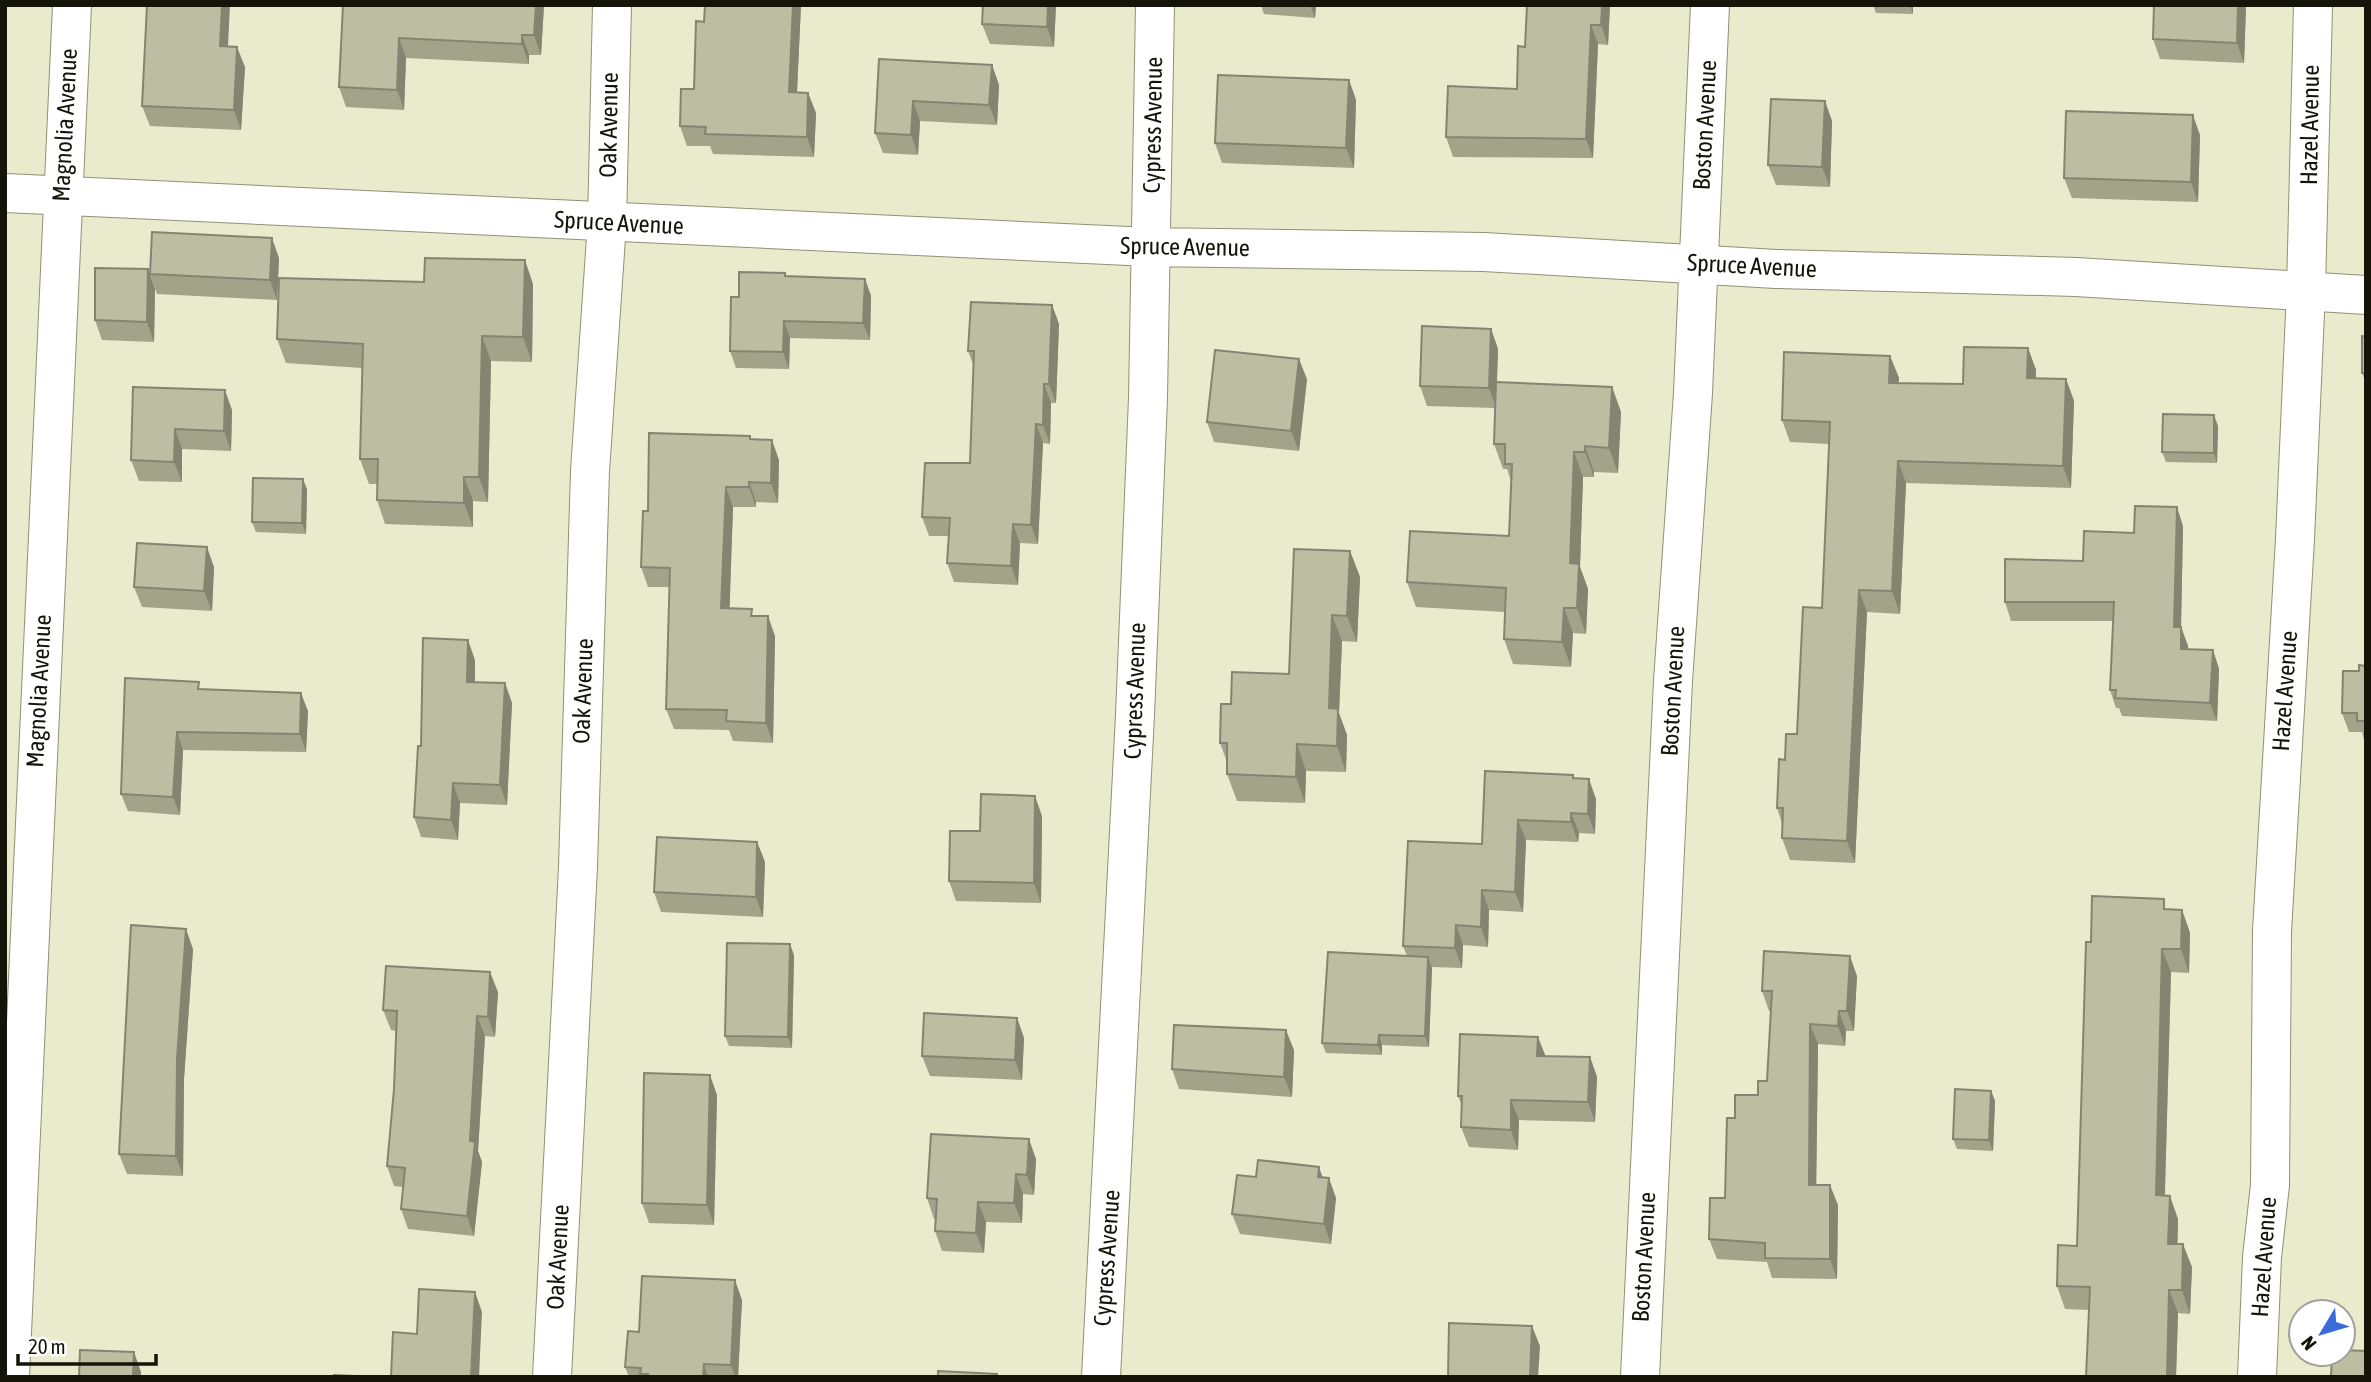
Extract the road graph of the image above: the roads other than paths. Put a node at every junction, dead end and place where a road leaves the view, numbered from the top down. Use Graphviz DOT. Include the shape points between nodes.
graph roads {
  1 [pos="72,5"];
  2 [pos="612,5"];
  3 [pos="1156,5"];
  4 [pos="1710,5"];
  5 [pos="2313,5"];
  6 [pos="5,193"];
  7 [pos="61,194"];
  8 [pos="607,223"];
  9 [pos="1150,247"];
  10 [pos="1699,264"];
  11 [pos="2306,290"];
  12 [pos="2366,295"];
  13 [pos="10,1377"];
  14 [pos="552,1377"];
  15 [pos="1101,1377"];
  16 [pos="1640,1377"];
  17 [pos="2257,1377"];
  1 -- 7 [label="street, Magnolia Avenue"];
  2 -- 8 [label="street, Oak Avenue"];
  3 -- 9 [label="street, Cypress Avenue"];
  4 -- 10 [label="street, Boston Avenue"];
  5 -- 11 [label="street, Hazel Avenue"];
  6 -- 7 [label="street, Spruce Avenue"];
  7 -- 8 [label="street, Spruce Avenue"];
  7 -- 13 [label="street, Magnolia Avenue"];
  8 -- 9 [label="street, Spruce Avenue"];
  8 -- 14 [label="street, Oak Avenue" via="590,471 578,867"];
  9 -- 10 [label="street, Spruce Avenue" via="1484,252"];
  9 -- 15 [label="street, Cypress Avenue" via="1135,715"];
  10 -- 11 [label="street, Spruce Avenue"];
  10 -- 16 [label="street, Boston Avenue" via="1673,681"];
  11 -- 12 [label="street, Spruce Avenue"];
  11 -- 17 [label="street, Hazel Avenue" via="2273,904 2270,1185"];
}
